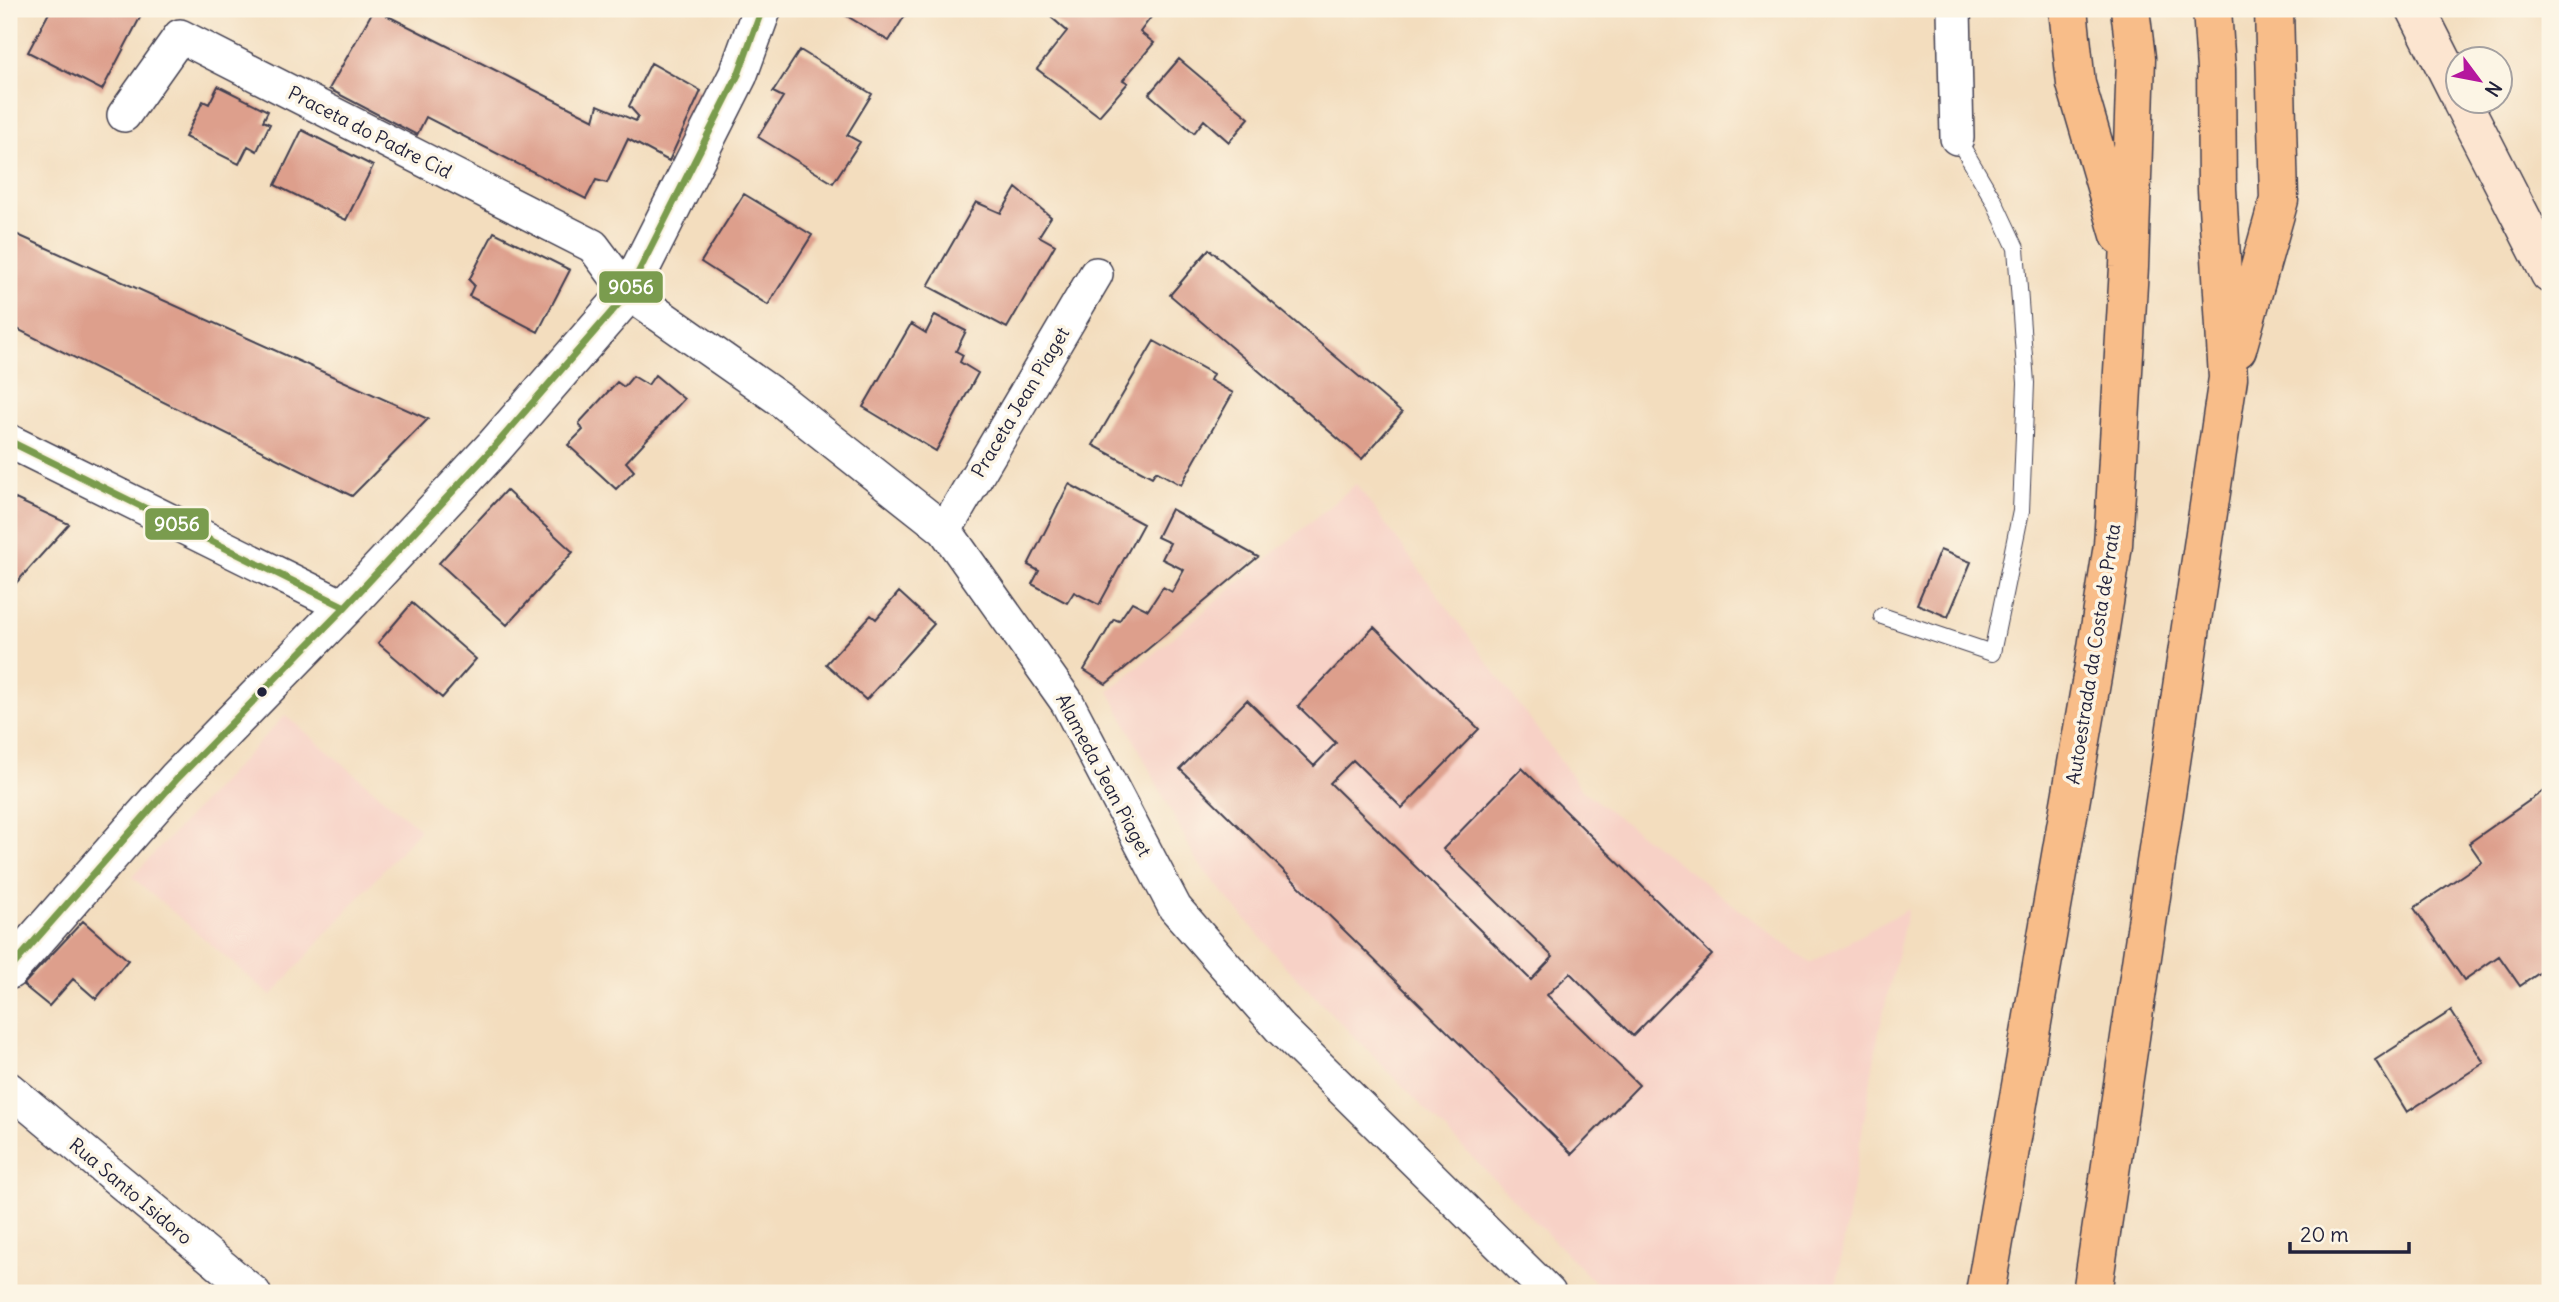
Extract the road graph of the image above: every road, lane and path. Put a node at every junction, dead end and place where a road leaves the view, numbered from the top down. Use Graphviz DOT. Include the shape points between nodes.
graph roads {
  1 [pos="762,9"];
  2 [pos="1954,9"];
  3 [pos="2068,9"];
  4 [pos="2130,9"];
  5 [pos="2212,9"];
  6 [pos="2274,9"];
  7 [pos="2416,9"];
  8 [pos="2444,64"];
  9 [pos="124,115"];
  10 [pos="2469,116"];
  11 [pos="1957,138"];
  12 [pos="2129,267"];
  13 [pos="1096,274"];
  14 [pos="2550,274"];
  15 [pos="628,293"];
  16 [pos="2228,378"];
  17 [pos="9,441"];
  18 [pos="945,530"];
  19 [pos="345,607"];
  20 [pos="1882,616"];
  21 [pos="9,970"];
  22 [pos="9,1089"];
  23 [pos="254,1293"];
  24 [pos="1549,1293"];
  25 [pos="1985,1293"];
  26 [pos="2092,1293"];
  1 -- 15 [label="street" via="738,75"];
  2 -- 11 [label="street"];
  3 -- 12 [label="highway" via="2076,84"];
  4 -- 12 [label="highway, Autoestrada da Costa de Prata" via="2136,58"];
  5 -- 16 [label="highway"];
  6 -- 16 [label="highway" via="2279,200"];
  7 -- 8 [label="main road"];
  9 -- 15 [label="street, Praceta do Padre Cid" via="180,36 593,246"];
  10 -- 14 [label="main road"];
  11 -- 20 [label="lane" via="2016,248 2026,383 2021,511 1992,653"];
  12 -- 25 [label="highway, Autoestrada da Costa de Prata" via="2113,545"];
  13 -- 18 [label="street, Praceta Jean Piaget"];
  15 -- 18 [label="street, Alameda Jean Piaget" via="778,398"];
  15 -- 19 [label="street" via="495,446"];
  16 -- 26 [label="highway"];
  17 -- 19 [label="street"];
  18 -- 24 [label="street, Alameda Jean Piaget" via="1067,702 1175,908 1279,1027"];
  19 -- 21 [label="street" via="177,779"];
  22 -- 23 [label="street, Rua Santo Isidoro"];
}
